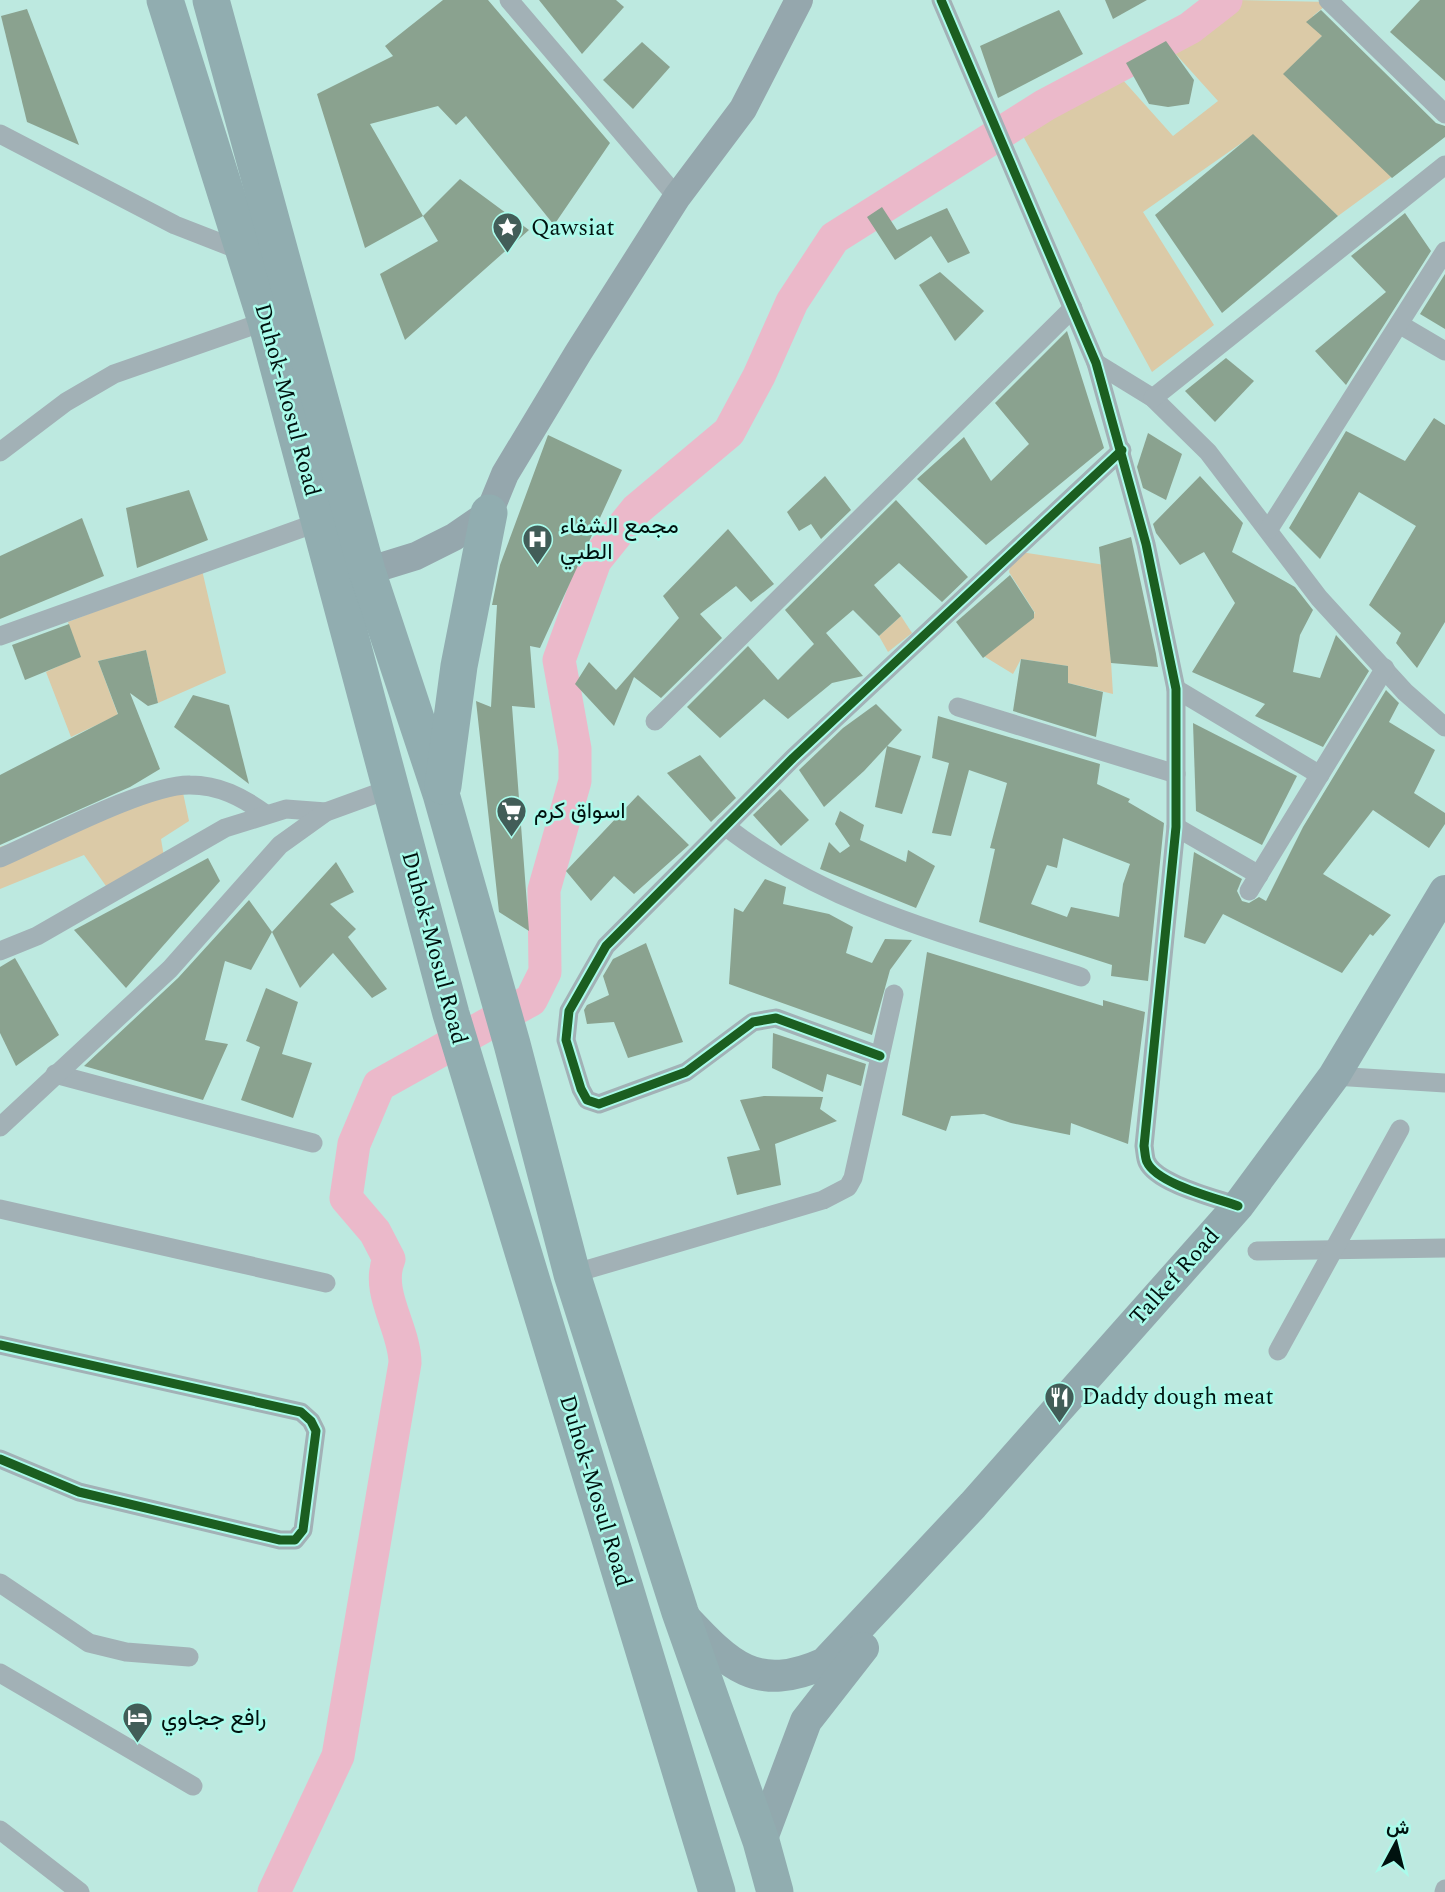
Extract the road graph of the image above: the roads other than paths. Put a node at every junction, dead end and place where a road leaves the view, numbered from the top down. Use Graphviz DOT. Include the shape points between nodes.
graph roads {
  1 [pos="165,0"];
  2 [pos="211,0"];
  3 [pos="509,0"];
  4 [pos="799,0"];
  5 [pos="942,0"];
  6 [pos="1328,0"];
  7 [pos="1445,114"];
  8 [pos="0,134"];
  9 [pos="1445,165"];
  10 [pos="677,197"];
  11 [pos="1445,251"];
  12 [pos="247,253"];
  13 [pos="1073,308"];
  14 [pos="267,321"];
  15 [pos="1399,324"];
  16 [pos="1445,351"];
  17 [pos="1096,363"];
  18 [pos="1153,398"];
  19 [pos="1122,450"];
  20 [pos="0,452"];
  21 [pos="489,513"];
  22 [pos="319,522"];
  23 [pos="1269,529"];
  24 [pos="351,576"];
  25 [pos="0,636"];
  26 [pos="1385,668"];
  27 [pos="1176,689"];
  28 [pos="958,707"];
  29 [pos="654,721"];
  30 [pos="1445,727"];
  31 [pos="1176,774"];
  32 [pos="1320,775"];
  33 [pos="392,788"];
  34 [pos="441,794"];
  35 [pos="264,813"];
  36 [pos="326,813"];
  37 [pos="726,827"];
  38 [pos="1176,827"];
  39 [pos="0,858"];
  40 [pos="1445,891"];
  41 [pos="0,951"];
  42 [pos="1081,977"];
  43 [pos="894,995"];
  44 [pos="880,1056"];
  45 [pos="55,1074"];
  46 [pos="1334,1076"];
  47 [pos="1445,1083"];
  48 [pos="8,1115"];
  49 [pos="0,1127"];
  50 [pos="1400,1129"];
  51 [pos="313,1143"];
  52 [pos="1238,1206"];
  53 [pos="0,1209"];
  54 [pos="1445,1248"];
  55 [pos="1332,1249"];
  56 [pos="1257,1251"];
  57 [pos="572,1274"];
  58 [pos="326,1283"];
  59 [pos="0,1345"];
  60 [pos="1278,1350"];
  61 [pos="0,1459"];
  62 [pos="973,1505"];
  63 [pos="0,1583"];
  64 [pos="680,1612"];
  65 [pos="189,1657"];
  66 [pos="0,1673"];
  67 [pos="193,1786"];
  68 [pos="0,1830"];
  69 [pos="761,1841"];
  70 [pos="79,1892"];
  71 [pos="717,1892"];
  72 [pos="775,1892"];
  1 -- 12 [label="highway, Duhok-Mosul Road"];
  2 -- 24 [label="highway, Duhok-Mosul Road"];
  3 -- 10 [label="street"];
  4 -- 10 [label="main road" via="743,109"];
  5 -- 13 [label="street"];
  6 -- 7 [label="street"];
  8 -- 12 [label="street" via="175,225"];
  9 -- 18 [label="street"];
  10 -- 21 [label="main road" via="505,474"];
  11 -- 15 [label="street"];
  12 -- 14 [label="highway, Duhok-Mosul Road"];
  13 -- 17 [label="street"];
  13 -- 29 [label="street"];
  14 -- 20 [label="street" via="114,374 66,402"];
  14 -- 22 [label="highway, Duhok-Mosul Road"];
  15 -- 16 [label="street"];
  15 -- 23 [label="street"];
  17 -- 18 [label="street"];
  17 -- 19 [label="street"];
  18 -- 23 [label="street" via="1208,452"];
  19 -- 27 [label="street"];
  19 -- 37 [label="street" via="793,758"];
  21 -- 24 [label="main road" via="435,547"];
  21 -- 34 [label="highway" via="459,666"];
  22 -- 24 [label="highway, Duhok-Mosul Road"];
  22 -- 25 [label="street"];
  23 -- 26 [label="street" via="1319,598"];
  24 -- 33 [label="highway, Duhok-Mosul Road"];
  24 -- 34 [label="highway, Duhok-Mosul Road"];
  26 -- 30 [label="street"];
  26 -- 32 [label="street"];
  27 -- 31 [label="street"];
  27 -- 32 [label="street"];
  28 -- 31 [label="street"];
  31 -- 38 [label="street"];
  32 -- 38 [label="street" via="1254,883"];
  33 -- 36 [label="street"];
  33 -- 71 [label="highway, Duhok-Mosul Road" via="466,1065"];
  34 -- 57 [label="highway, Duhok-Mosul Road"];
  35 -- 36 [label="street" via="294,808"];
  35 -- 39 [label="street" via="230,792 210,786 168,787"];
  35 -- 41 [label="street" via="225,828 37,936"];
  36 -- 45 [label="street" via="281,845 170,969"];
  37 -- 42 [label="street" via="763,856 836,895"];
  37 -- 44 [label="street" via="606,946 569,1011 566,1040 587,1100 599,1104 671,1079 764,1018 776,1018"];
  38 -- 52 [label="street" via="1144,1146 1148,1164 1162,1177"];
  40 -- 46 [label="main road, Talkef Road"];
  43 -- 44 [label="street"];
  44 -- 57 [label="street" via="848,1187 823,1200"];
  45 -- 48 [label="street"];
  45 -- 51 [label="street"];
  46 -- 47 [label="street"];
  46 -- 52 [label="main road, Talkef Road"];
  48 -- 49 [label="street"];
  50 -- 55 [label="street"];
  52 -- 62 [label="main road, Talkef Road"];
  53 -- 58 [label="street"];
  54 -- 55 [label="street"];
  55 -- 56 [label="street"];
  55 -- 60 [label="street"];
  57 -- 64 [label="highway, Duhok-Mosul Road"];
  59 -- 61 [label="street" via="301,1412 316,1431 303,1530 295,1540 79,1492"];
  62 -- 64 [label="main road" via="825,1663 803,1673 757,1676 739,1668"];
  62 -- 69 [label="main road" via="806,1721"];
  63 -- 65 [label="street" via="89,1643 126,1652"];
  64 -- 69 [label="highway, Duhok-Mosul Road"];
  66 -- 67 [label="street"];
  68 -- 70 [label="street"];
  69 -- 72 [label="highway, Duhok-Mosul Road"];
}
